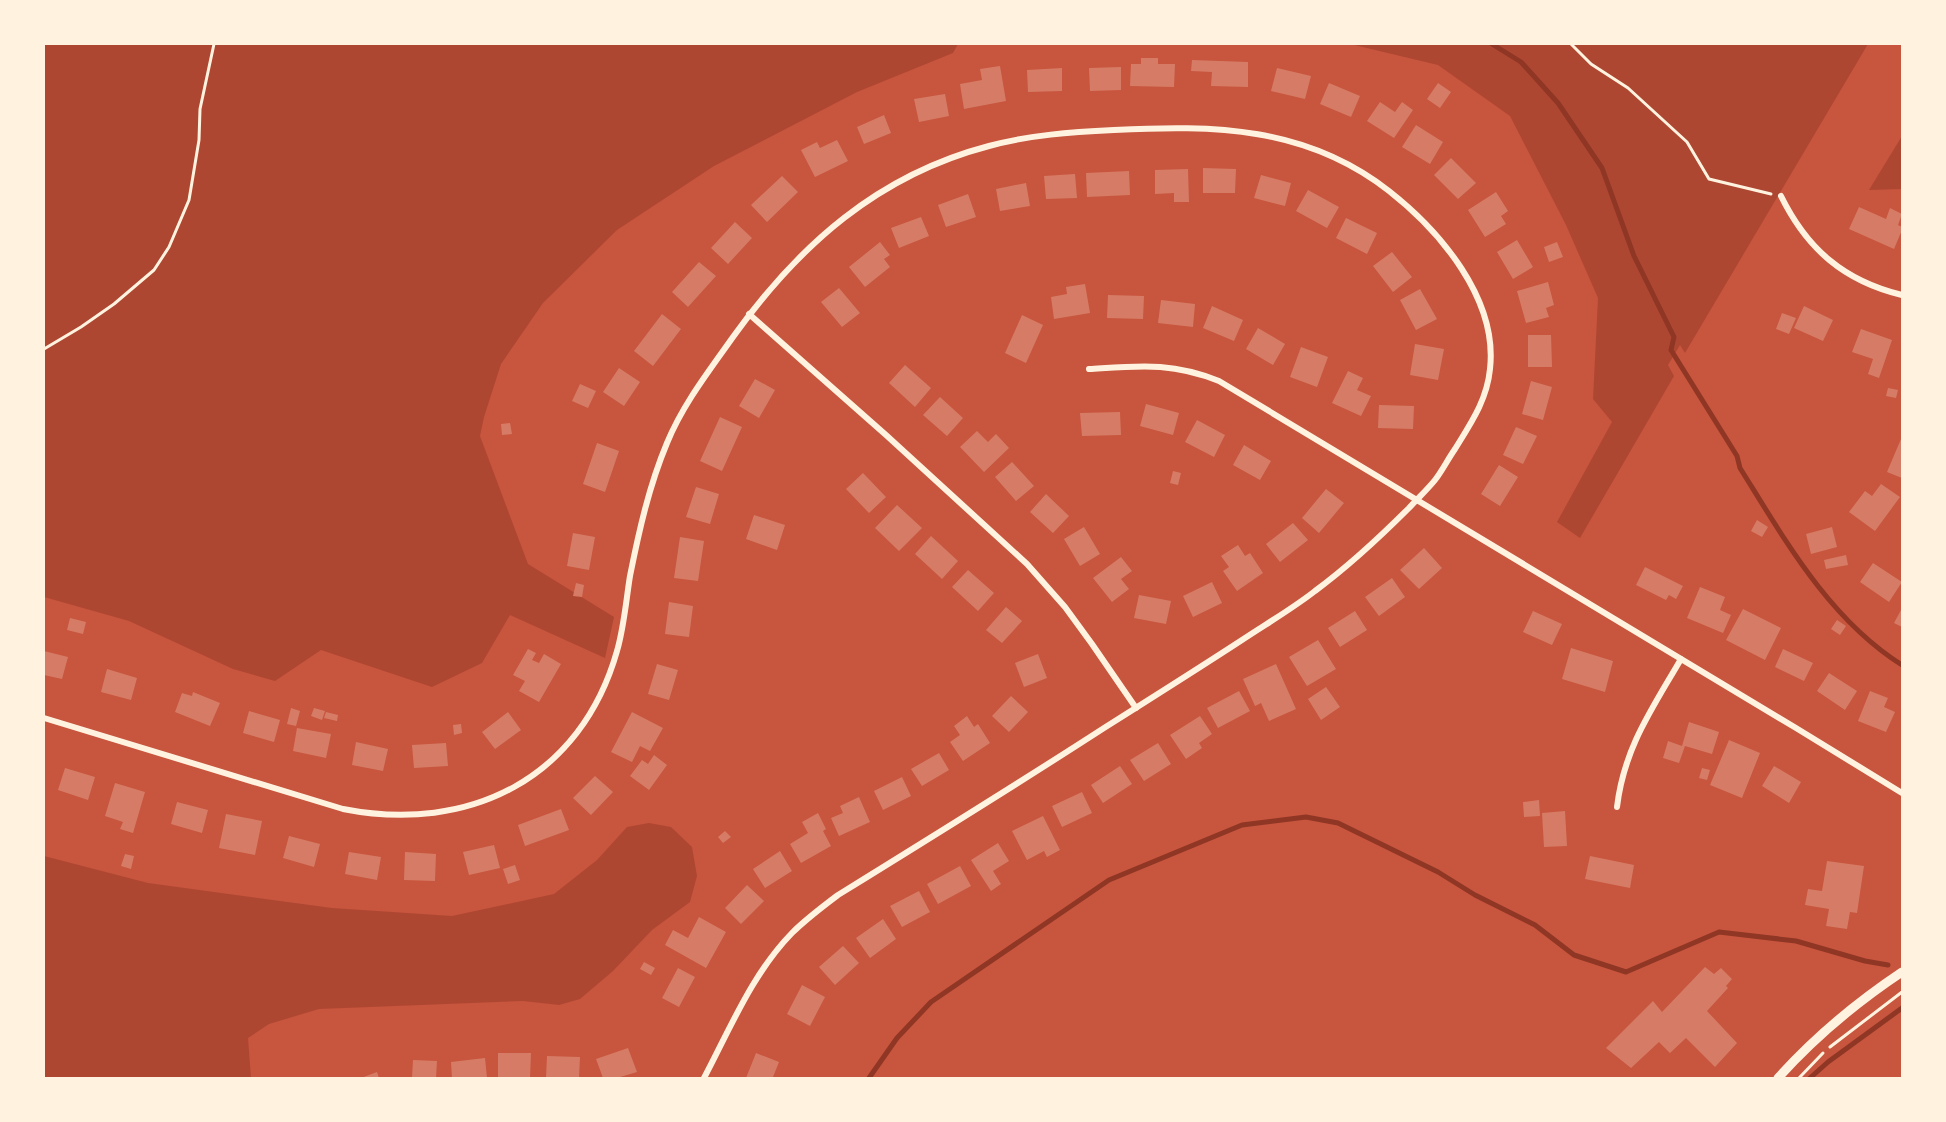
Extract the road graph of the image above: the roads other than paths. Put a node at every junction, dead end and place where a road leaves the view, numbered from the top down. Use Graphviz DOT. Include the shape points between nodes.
graph roads {
  1 [pos="1781,196"];
  2 [pos="1902,295"];
  3 [pos="749,314"];
  4 [pos="1089,369"];
  5 [pos="1416,500"];
  6 [pos="1681,659"];
  7 [pos="1136,708"];
  8 [pos="44,718"];
  9 [pos="1902,794"];
  10 [pos="1617,807"];
  11 [pos="1902,972"];
  12 [pos="704,1078"];
  13 [pos="1778,1078"];
  1 -- 2 [label="street" via="1804,236 1838,268 1860,281"];
  3 -- 5 [label="street" via="800,255 860,205 942,161 989,146 1038,136 1169,128 1233,129 1300,143 1369,176 1406,205 1450,254 1475,291 1487,322 1491,345 1486,392 1477,414 1434,481"];
  3 -- 7 [label="street" via="1027,564 1065,607"];
  3 -- 8 [label="street" via="688,401 668,440 641,524 619,644 597,700 566,746 519,786 461,809 424,815 362,813"];
  4 -- 5 [label="street" via="1155,365 1180,368 1220,381"];
  5 -- 6 [label="street"];
  5 -- 7 [label="street" via="1381,536 1315,591"];
  6 -- 9 [label="street"];
  6 -- 10 [label="street" via="1636,737"];
  7 -- 12 [label="street" via="816,910 774,953 751,987"];
  11 -- 13 [label="street" via="1837,1021"];
}
